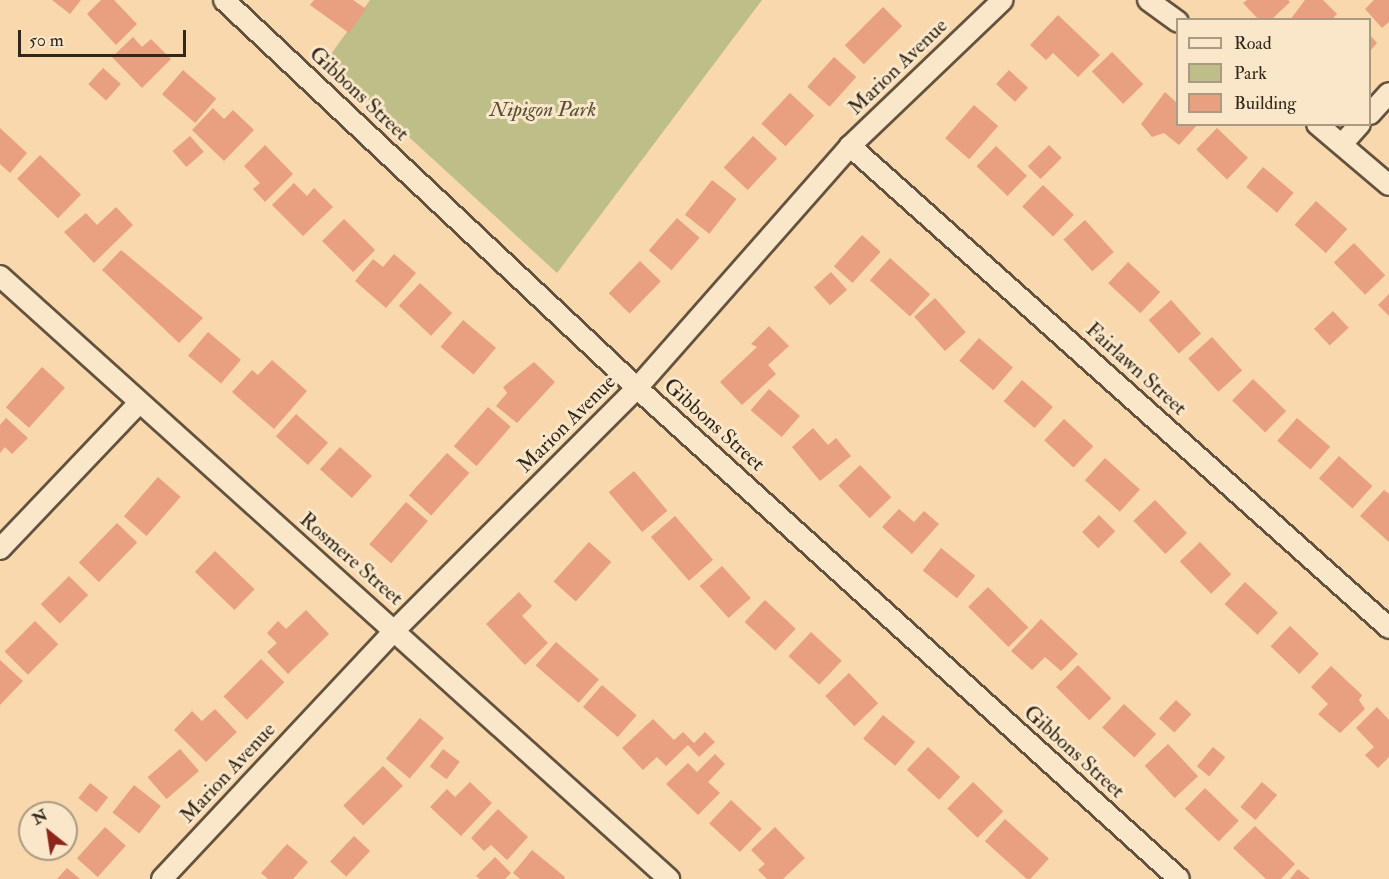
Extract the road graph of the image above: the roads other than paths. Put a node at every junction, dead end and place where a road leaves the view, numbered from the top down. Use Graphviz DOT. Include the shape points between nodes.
graph roads {
  1 [pos="224,0"];
  2 [pos="1003,0"];
  3 [pos="1148,0"];
  4 [pos="1176,21"];
  5 [pos="1389,93"];
  6 [pos="1371,113"];
  7 [pos="1320,126"];
  8 [pos="1358,126"];
  9 [pos="1342,143"];
  10 [pos="850,146"];
  11 [pos="1389,185"];
  12 [pos="0,276"];
  13 [pos="638,388"];
  14 [pos="138,404"];
  15 [pos="0,549"];
  16 [pos="1389,628"];
  17 [pos="395,630"];
  18 [pos="162,879"];
  19 [pos="669,879"];
  20 [pos="1179,879"];
  1 -- 13 [label="street, Gibbons Street"];
  2 -- 10 [label="street, Marion Avenue"];
  3 -- 4 [label="street"];
  5 -- 6 [label="street"];
  7 -- 9 [label="street"];
  8 -- 9 [label="street"];
  9 -- 11 [label="street"];
  10 -- 13 [label="street, Marion Avenue"];
  10 -- 16 [label="street, Fairlawn Street"];
  12 -- 14 [label="street, Rosmere Street"];
  13 -- 17 [label="street, Marion Avenue"];
  13 -- 20 [label="street, Gibbons Street"];
  14 -- 15 [label="street"];
  14 -- 17 [label="street, Rosmere Street"];
  17 -- 18 [label="street, Marion Avenue"];
  17 -- 19 [label="street, Rosmere Street"];
}
